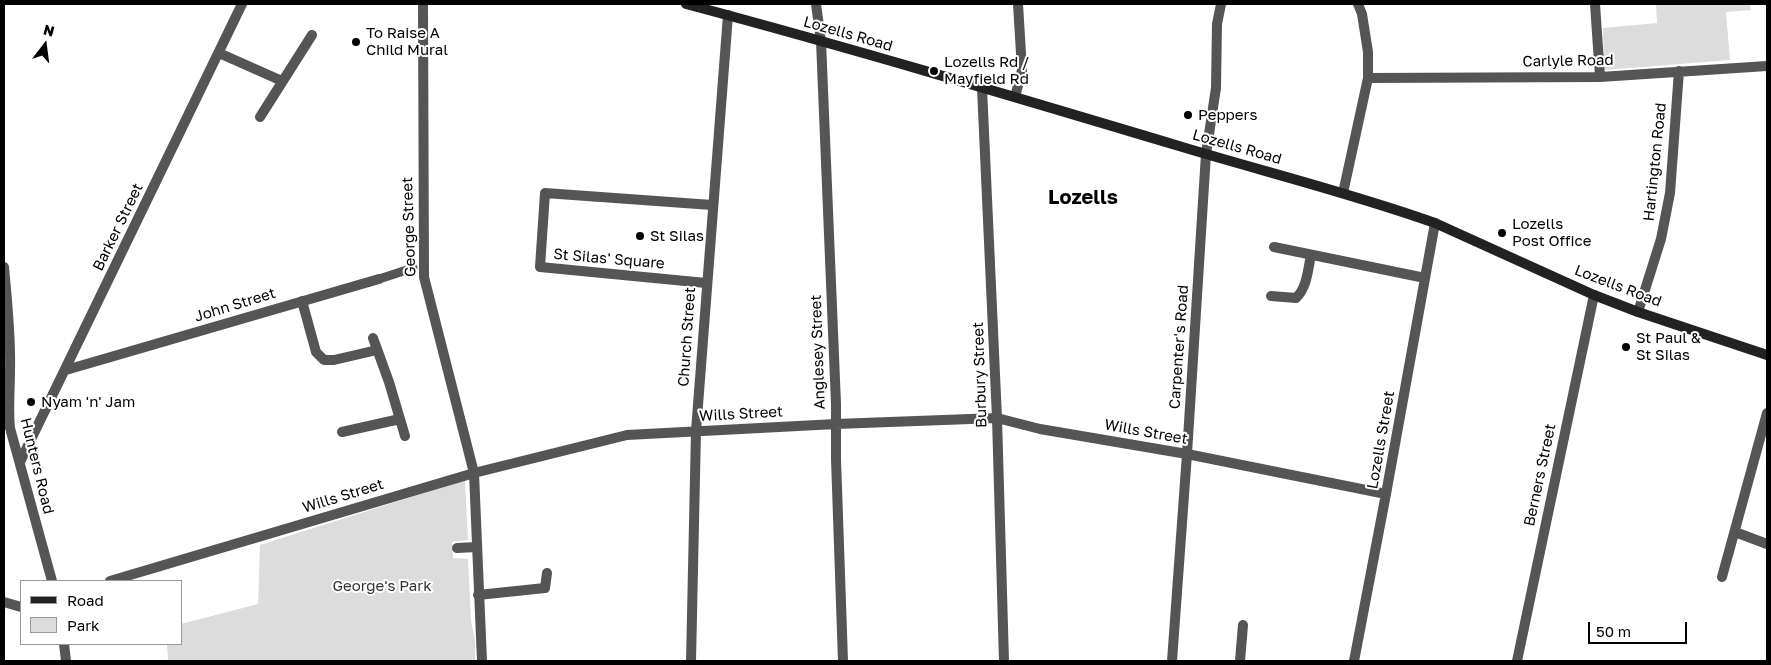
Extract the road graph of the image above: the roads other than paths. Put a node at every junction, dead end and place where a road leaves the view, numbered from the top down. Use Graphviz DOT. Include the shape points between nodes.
graph roads {
  1 [pos="242,4"];
  2 [pos="423,4"];
  3 [pos="686,4"];
  4 [pos="816,4"];
  5 [pos="1018,4"];
  6 [pos="1221,4"];
  7 [pos="1358,4"];
  8 [pos="1595,4"];
  9 [pos="728,15"];
  10 [pos="312,35"];
  11 [pos="821,41"];
  12 [pos="219,54"];
  13 [pos="1767,66"];
  14 [pos="1679,71"];
  15 [pos="1600,77"];
  16 [pos="1368,78"];
  17 [pos="282,81"];
  18 [pos="982,88"];
  19 [pos="1015,97"];
  20 [pos="260,117"];
  21 [pos="1206,154"];
  22 [pos="1343,193"];
  23 [pos="712,205"];
  24 [pos="1435,223"];
  25 [pos="1274,247"];
  26 [pos="1311,256"];
  27 [pos="4,266"];
  28 [pos="413,268"];
  29 [pos="1425,278"];
  30 [pos="379,279"];
  31 [pos="706,283"];
  32 [pos="1594,295"];
  33 [pos="1272,296"];
  34 [pos="302,301"];
  35 [pos="1638,312"];
  36 [pos="373,338"];
  37 [pos="377,350"];
  38 [pos="1767,355"];
  39 [pos="66,370"];
  40 [pos="1767,413"];
  41 [pos="998,418"];
  42 [pos="400,419"];
  43 [pos="836,424"];
  44 [pos="7,426"];
  45 [pos="696,431"];
  46 [pos="342,432"];
  47 [pos="405,436"];
  48 [pos="1187,454"];
  49 [pos="20,462"];
  50 [pos="474,473"];
  51 [pos="1386,494"];
  52 [pos="1735,532"];
  53 [pos="1767,544"];
  54 [pos="477,547"];
  55 [pos="457,548"];
  56 [pos="546,573"];
  57 [pos="1722,577"];
  58 [pos="52,580"];
  59 [pos="113,580"];
  60 [pos="478,595"];
  61 [pos="4,602"];
  62 [pos="20,606"];
  63 [pos="1243,625"];
  64 [pos="64,645"];
  65 [pos="66,661"];
  66 [pos="482,661"];
  67 [pos="691,661"];
  68 [pos="843,661"];
  69 [pos="1004,661"];
  70 [pos="1172,661"];
  71 [pos="1240,661"];
  72 [pos="1354,661"];
  73 [pos="1517,661"];
  1 -- 12 [label="street, Barker Street"];
  2 -- 50 [label="street, George Street" via="424,277"];
  3 -- 9 [label="main road, Lozells Road"];
  4 -- 11 [label="street, Anglesey Street"];
  5 -- 19 [label="street" via="1022,70"];
  6 -- 21 [label="street, Carpenter's Road" via="1217,24 1216,88"];
  7 -- 16 [label="street" via="1368,52"];
  8 -- 15 [label="street"];
  9 -- 11 [label="main road, Lozells Road"];
  9 -- 23 [label="street, Church Street"];
  10 -- 17 [label="street"];
  11 -- 18 [label="main road, Lozells Road"];
  11 -- 43 [label="street, Anglesey Street"];
  12 -- 17 [label="street"];
  12 -- 39 [label="street, Barker Street"];
  13 -- 14 [label="street, Carlyle Road"];
  14 -- 15 [label="street, Carlyle Road"];
  14 -- 35 [label="street, Hartington Road" via="1670,193 1661,239"];
  15 -- 16 [label="street, Carlyle Road"];
  16 -- 22 [label="street"];
  17 -- 20 [label="street"];
  18 -- 19 [label="main road, Lozells Road"];
  18 -- 41 [label="street, Burbury Street"];
  19 -- 21 [label="main road, Lozells Road"];
  21 -- 22 [label="main road, Lozells Road"];
  21 -- 48 [label="street, Carpenter's Road"];
  22 -- 24 [label="main road, Lozells Road"];
  23 -- 31 [label="street, Church Street"];
  23 -- 31 [label="street, St Silas' Square" via="545,193 540,267"];
  24 -- 29 [label="street, Lozells Street"];
  24 -- 32 [label="main road, Lozells Road"];
  25 -- 26 [label="street"];
  26 -- 29 [label="street"];
  26 -- 33 [label="street" via="1300,295 1296,298"];
  27 -- 44 [label="street, Hunters Road" via="10,370"];
  28 -- 30 [label="street, John Street"];
  29 -- 51 [label="street, Lozells Street"];
  30 -- 34 [label="street, John Street"];
  31 -- 45 [label="street, Church Street"];
  32 -- 35 [label="main road, Lozells Road"];
  32 -- 73 [label="street, Berners Street"];
  34 -- 37 [label="street" via="316,352 324,360"];
  34 -- 39 [label="street, John Street"];
  35 -- 38 [label="main road, Lozells Road"];
  36 -- 37 [label="street"];
  37 -- 42 [label="street"];
  39 -- 49 [label="street, Barker Street"];
  40 -- 52 [label="street"];
  41 -- 43 [label="street, Wills Street"];
  41 -- 48 [label="street, Wills Street" via="1040,429"];
  41 -- 69 [label="street, Burbury Street"];
  42 -- 46 [label="street"];
  42 -- 47 [label="street"];
  43 -- 45 [label="street, Wills Street"];
  43 -- 68 [label="street, Anglesey Street"];
  44 -- 49 [label="street, Hunters Road"];
  45 -- 50 [label="street, Wills Street" via="627,435"];
  45 -- 67 [label="street, Church Street"];
  48 -- 51 [label="street, Wills Street"];
  48 -- 70 [label="street, Carpenter's Road"];
  49 -- 58 [label="street, Hunters Road"];
  50 -- 54 [label="street, George Street"];
  50 -- 59 [label="street, Wills Street"];
  51 -- 72 [label="street, Lozells Street"];
  52 -- 53 [label="street"];
  52 -- 57 [label="street"];
  54 -- 55 [label="street"];
  54 -- 60 [label="street, George Street"];
  56 -- 60 [label="street" via="545,588"];
  60 -- 66 [label="street, George Street"];
  61 -- 62 [label="street"];
  63 -- 71 [label="street"];
  64 -- 65 [label="street"];
}
